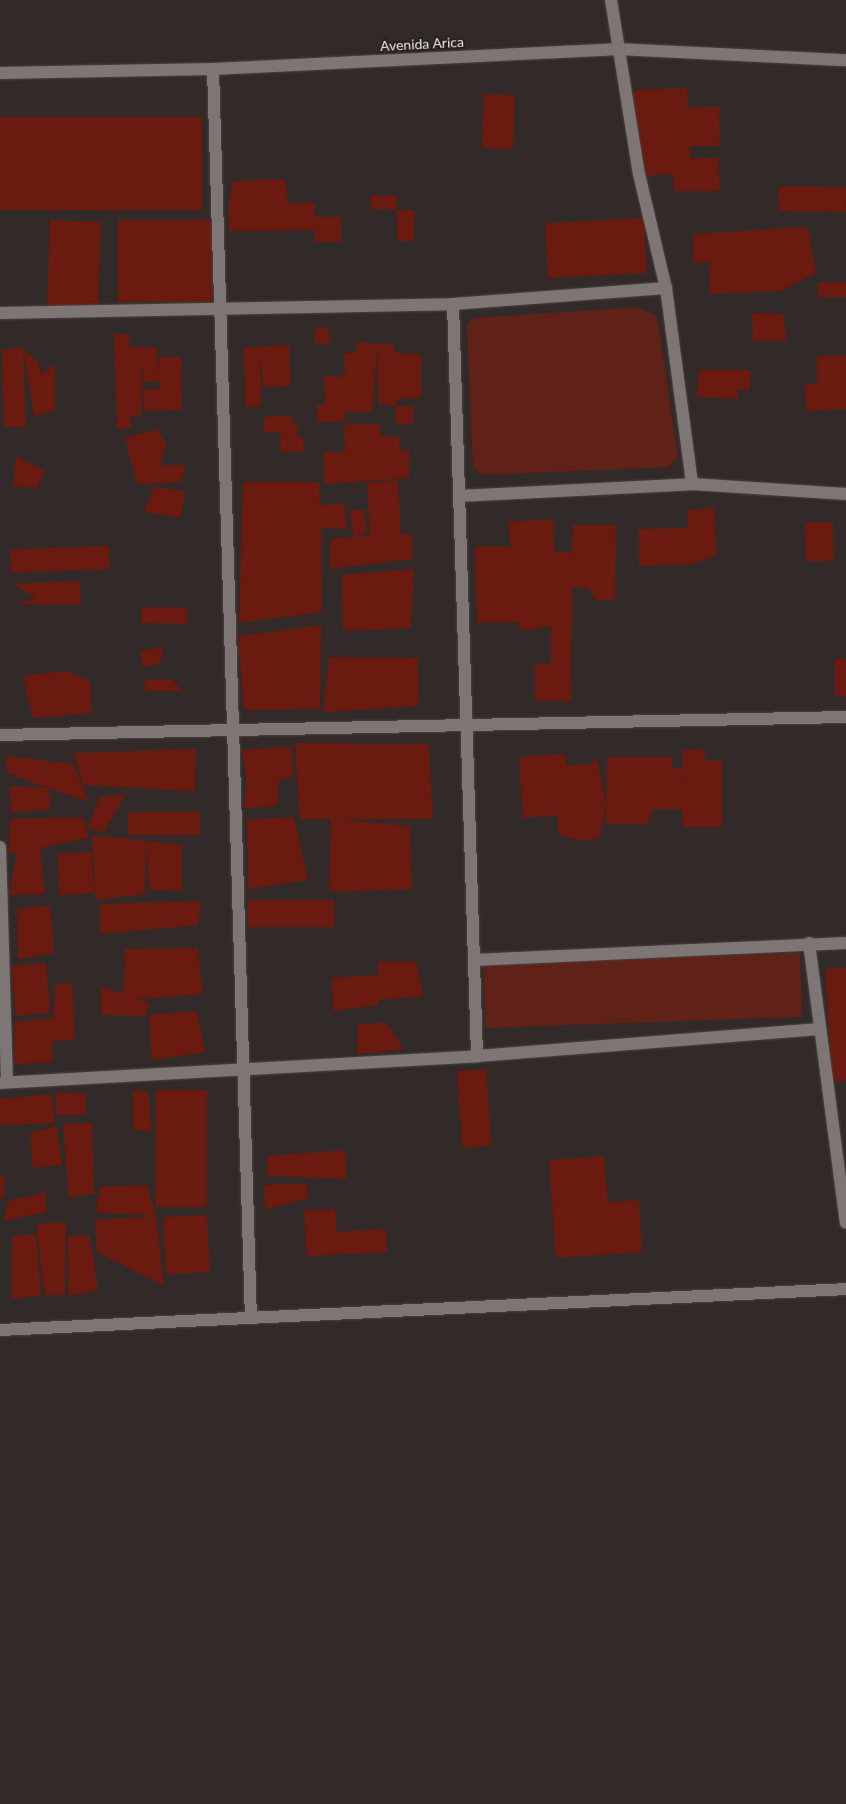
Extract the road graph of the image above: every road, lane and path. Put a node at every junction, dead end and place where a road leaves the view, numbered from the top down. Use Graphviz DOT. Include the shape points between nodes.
graph roads {
  1 [pos="611,0"];
  2 [pos="617,49"];
  3 [pos="846,60"];
  4 [pos="212,69"];
  5 [pos="0,73"];
  6 [pos="666,288"];
  7 [pos="453,304"];
  8 [pos="222,310"];
  9 [pos="0,313"];
  10 [pos="692,484"];
  11 [pos="846,494"];
  12 [pos="459,496"];
  13 [pos="846,717"];
  14 [pos="466,727"];
  15 [pos="235,731"];
  16 [pos="0,735"];
  17 [pos="0,847"];
  18 [pos="809,943"];
  19 [pos="846,943"];
  20 [pos="474,960"];
  21 [pos="1,995"];
  22 [pos="820,1029"];
  23 [pos="477,1056"];
  24 [pos="243,1067"];
  25 [pos="4,1083"];
  26 [pos="846,1223"];
  27 [pos="846,1290"];
  28 [pos="251,1316"];
  29 [pos="0,1330"];
  1 -- 2 [label="street"];
  2 -- 3 [label="street, Avenida Arica"];
  2 -- 4 [label="street, Avenida Arica"];
  2 -- 6 [label="street" via="639,174"];
  4 -- 5 [label="street, Avenida Arica"];
  4 -- 8 [label="street"];
  6 -- 7 [label="street"];
  6 -- 10 [label="street"];
  7 -- 8 [label="street"];
  7 -- 12 [label="street"];
  8 -- 9 [label="street"];
  8 -- 15 [label="street"];
  10 -- 11 [label="street"];
  10 -- 12 [label="street"];
  12 -- 14 [label="street"];
  13 -- 14 [label="street"];
  14 -- 15 [label="street"];
  14 -- 20 [label="street"];
  15 -- 16 [label="street"];
  15 -- 24 [label="street"];
  17 -- 21 [label="street"];
  18 -- 19 [label="street"];
  18 -- 20 [label="street"];
  18 -- 22 [label="street"];
  20 -- 23 [label="street"];
  21 -- 25 [label="street"];
  22 -- 23 [label="street"];
  22 -- 26 [label="street"];
  23 -- 24 [label="street"];
  24 -- 25 [label="street"];
  24 -- 28 [label="street"];
  27 -- 28 [label="street"];
  28 -- 29 [label="street"];
}
